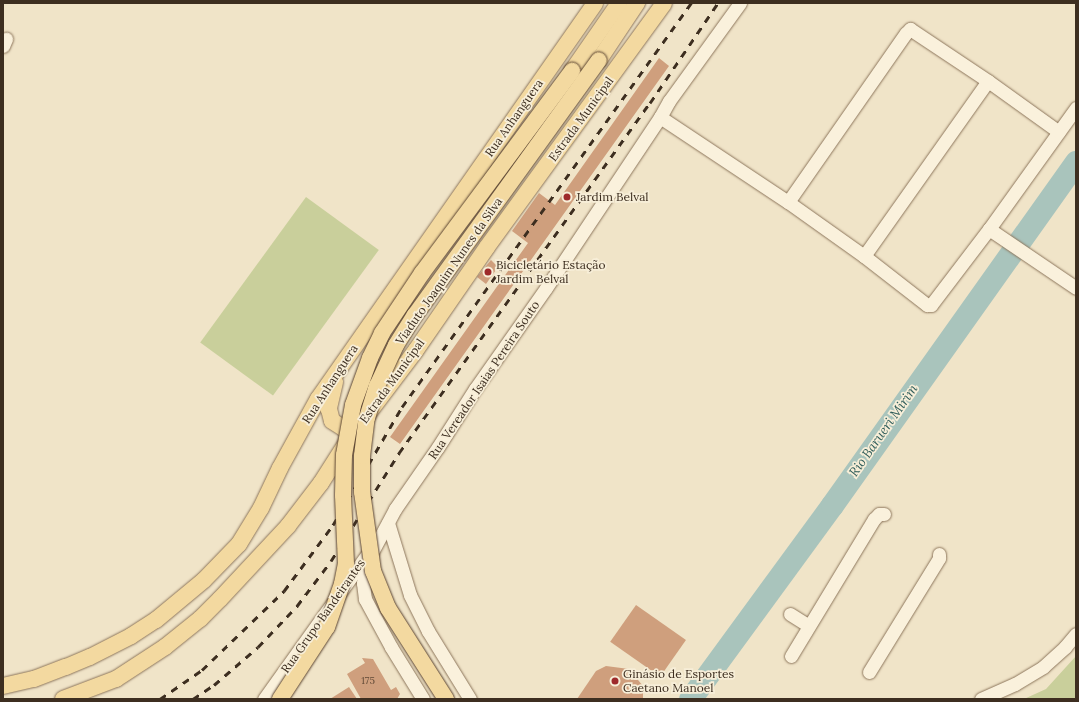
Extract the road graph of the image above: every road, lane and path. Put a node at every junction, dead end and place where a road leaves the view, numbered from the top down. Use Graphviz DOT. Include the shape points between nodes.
graph roads {
  1 [pos="595,3"];
  2 [pos="619,3"];
  3 [pos="637,3"];
  4 [pos="664,3"];
  5 [pos="740,3"];
  6 [pos="988,81"];
  7 [pos="1076,108"];
  8 [pos="660,117"];
  9 [pos="1059,132"];
  10 [pos="788,202"];
  11 [pos="994,233"];
  12 [pos="864,256"];
  13 [pos="1076,288"];
  14 [pos="339,371"];
  15 [pos="360,424"];
  16 [pos="884,514"];
  17 [pos="385,528"];
  18 [pos="939,554"];
  19 [pos="790,614"];
  20 [pos="809,626"];
  21 [pos="1076,634"];
  22 [pos="791,656"];
  23 [pos="869,672"];
  24 [pos="3,686"];
  25 [pos="63,699"];
  26 [pos="264,699"];
  27 [pos="280,699"];
  28 [pos="423,699"];
  29 [pos="446,699"];
  30 [pos="470,699"];
  31 [pos="981,699"];
  1 -- 14 [label="main road, Rua Anhanguera"];
  2 -- 27 [label="main road, Viaduto Joaquim Nunes da Silva, bridge" via="572,71 422,273 382,333 353,405 344,455 346,564 342,584 327,628"];
  3 -- 29 [label="main road, Viaduto Joaquim Nunes da Silva, bridge" via="396,345 377,386 367,418 362,456 362,492 373,571 388,608"];
  4 -- 15 [label="main road, Estrada Municipal" via="487,247 416,350"];
  5 -- 8 [label="street, Rua Vereador Isaias Pereira Souto"];
  6 -- 9 [label="street"];
  6 -- 10 [label="street" via="910,29"];
  6 -- 12 [label="street"];
  7 -- 9 [label="street"];
  8 -- 10 [label="street"];
  8 -- 17 [label="street, Rua Vereador Isaias Pereira Souto" via="475,389"];
  9 -- 11 [label="street"];
  10 -- 12 [label="street"];
  11 -- 12 [label="street" via="931,305 927,305"];
  11 -- 13 [label="street"];
  14 -- 15 [label="main road" via="330,400 332,422 343,428"];
  14 -- 24 [label="main road, Rua Anhanguera" via="318,400 293,443 249,530 204,580 156,620 112,646 34,679"];
  15 -- 25 [label="main road, Estrada Municipal" via="321,483 288,526 200,620 116,679"];
  16 -- 20 [label="street" via="879,514 874,519"];
  17 -- 26 [label="street, Rua Grupo Bandeirantes"];
  17 -- 28 [label="street, Rua Vereador Isaias Pereira Souto" via="366,568 365,599"];
  17 -- 30 [label="street" via="410,595 428,631"];
  18 -- 23 [label="street" via="939,558"];
  19 -- 20 [label="street"];
  20 -- 22 [label="street"];
  21 -- 31 [label="street" via="1043,667 1025,679"];
}
